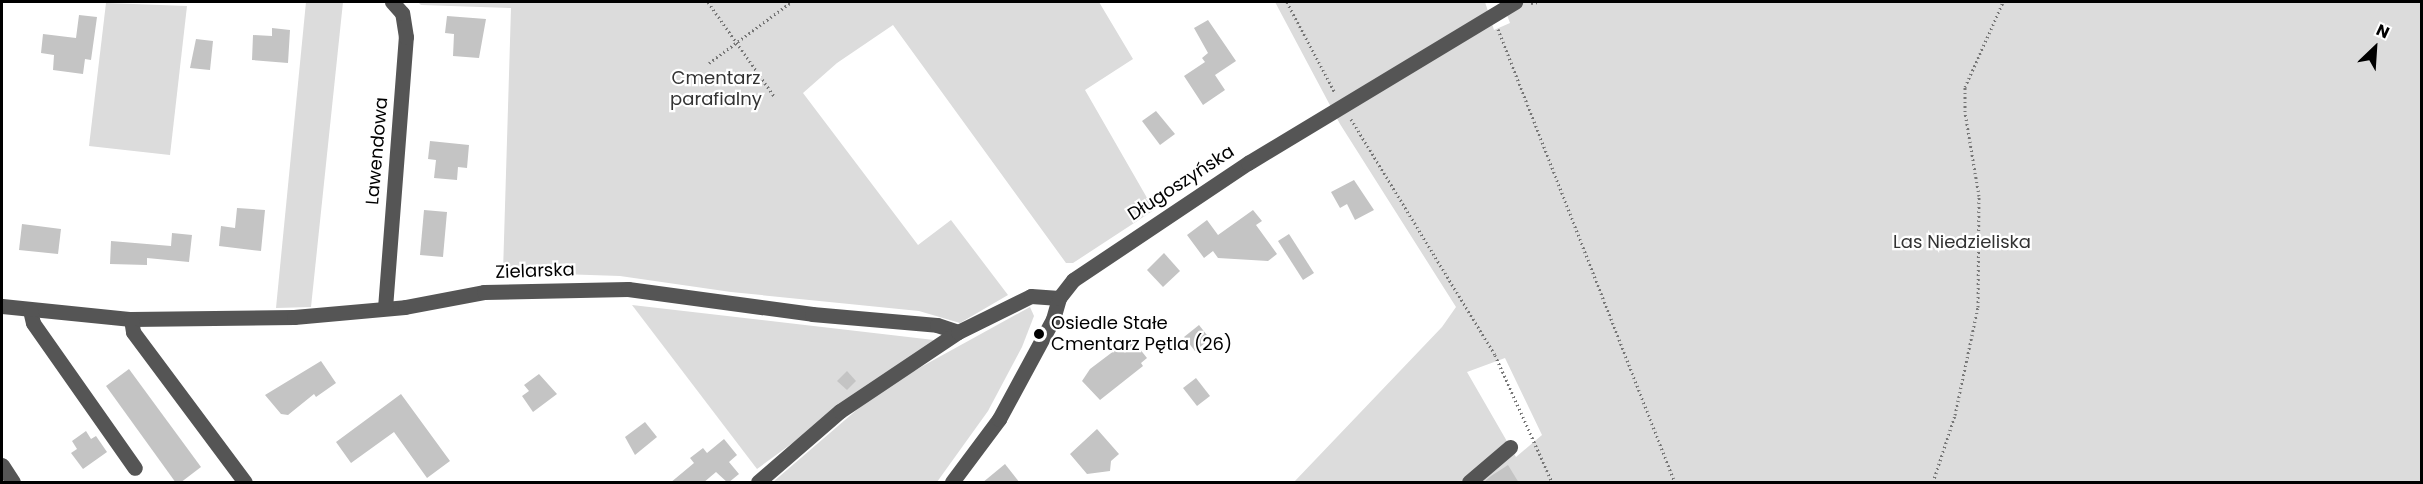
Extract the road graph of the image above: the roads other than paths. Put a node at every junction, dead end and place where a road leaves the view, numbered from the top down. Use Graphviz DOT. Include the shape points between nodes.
graph roads {
  1 [pos="392,2"];
  2 [pos="1515,2"];
  3 [pos="1059,298"];
  4 [pos="2,306"];
  5 [pos="385,308"];
  6 [pos="30,310"];
  7 [pos="131,319"];
  8 [pos="958,332"];
  9 [pos="1510,447"];
  10 [pos="2,465"];
  11 [pos="135,468"];
  12 [pos="13,483"];
  13 [pos="245,483"];
  14 [pos="758,483"];
  15 [pos="952,483"];
  16 [pos="1469,483"];
  1 -- 5 [label="street, Lawendowa" via="402,13 406,37"];
  2 -- 3 [label="street, Długoszyńska" via="1126,242 1073,280"];
  3 -- 8 [label="street" via="1031,296"];
  3 -- 15 [label="street, Długoszyńska" via="1053,319 999,419"];
  4 -- 6 [label="street, Zielarska"];
  5 -- 7 [label="street, Zielarska" via="294,317"];
  5 -- 8 [label="street, Zielarska" via="484,292 628,289 812,314 937,325"];
  6 -- 7 [label="street, Zielarska"];
  6 -- 11 [label="street" via="33,323"];
  7 -- 13 [label="street" via="133,332"];
  8 -- 14 [label="street" via="840,411"];
  9 -- 16 [label="street"];
  10 -- 12 [label="street"];
}
